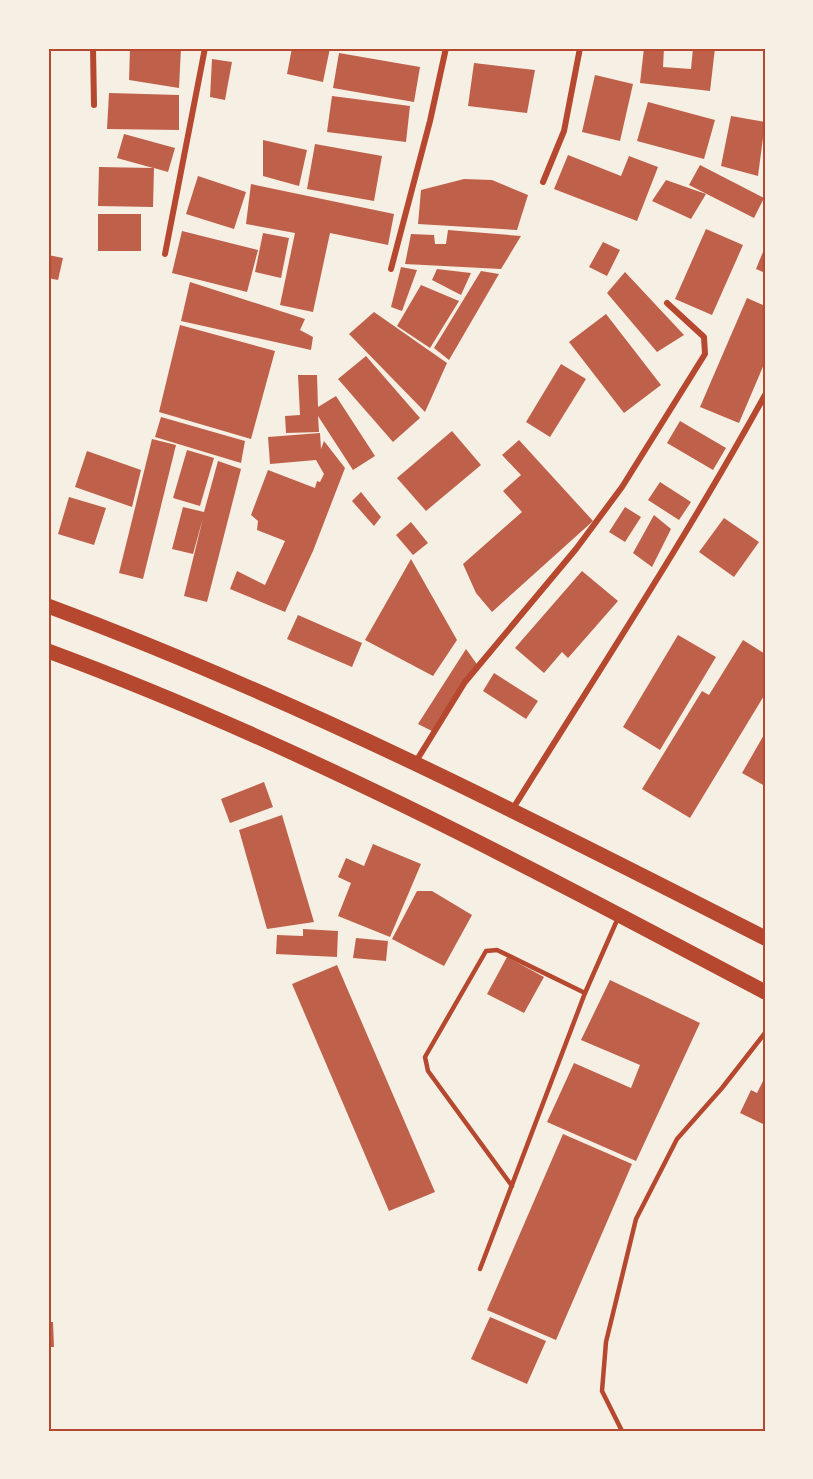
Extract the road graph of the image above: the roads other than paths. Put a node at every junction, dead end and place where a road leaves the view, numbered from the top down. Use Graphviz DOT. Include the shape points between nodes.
graph roads {
  1 [pos="93,48"];
  2 [pos="205,48"];
  3 [pos="446,48"];
  4 [pos="580,48"];
  5 [pos="94,105"];
  6 [pos="543,182"];
  7 [pos="165,254"];
  8 [pos="391,269"];
  9 [pos="667,303"];
  10 [pos="765,395"];
  11 [pos="48,606"];
  12 [pos="48,651"];
  13 [pos="415,763"];
  14 [pos="512,810"];
  15 [pos="619,915"];
  16 [pos="765,938"];
  17 [pos="765,992"];
  18 [pos="585,993"];
  19 [pos="765,1033"];
  20 [pos="512,1186"];
  21 [pos="480,1269"];
  22 [pos="622,1431"];
  1 -- 5 [label="street"];
  2 -- 7 [label="street"];
  3 -- 8 [label="street"];
  4 -- 6 [label="street" via="564,131"];
  9 -- 13 [label="street" via="704,336 705,354 622,487 576,549 465,682"];
  10 -- 14 [label="street" via="679,544"];
  11 -- 13 [label="main road" via="241,684"];
  12 -- 15 [label="main road" via="220,720 374,790"];
  13 -- 14 [label="main road"];
  14 -- 16 [label="main road"];
  15 -- 17 [label="main road"];
  15 -- 18 [label="lane"];
  18 -- 20 [label="lane"];
  18 -- 20 [label="lane" via="497,950 486,951 424,1058 428,1071"];
  19 -- 22 [label="lane" via="677,1139 636,1219 606,1342 602,1391"];
  20 -- 21 [label="lane"];
}
